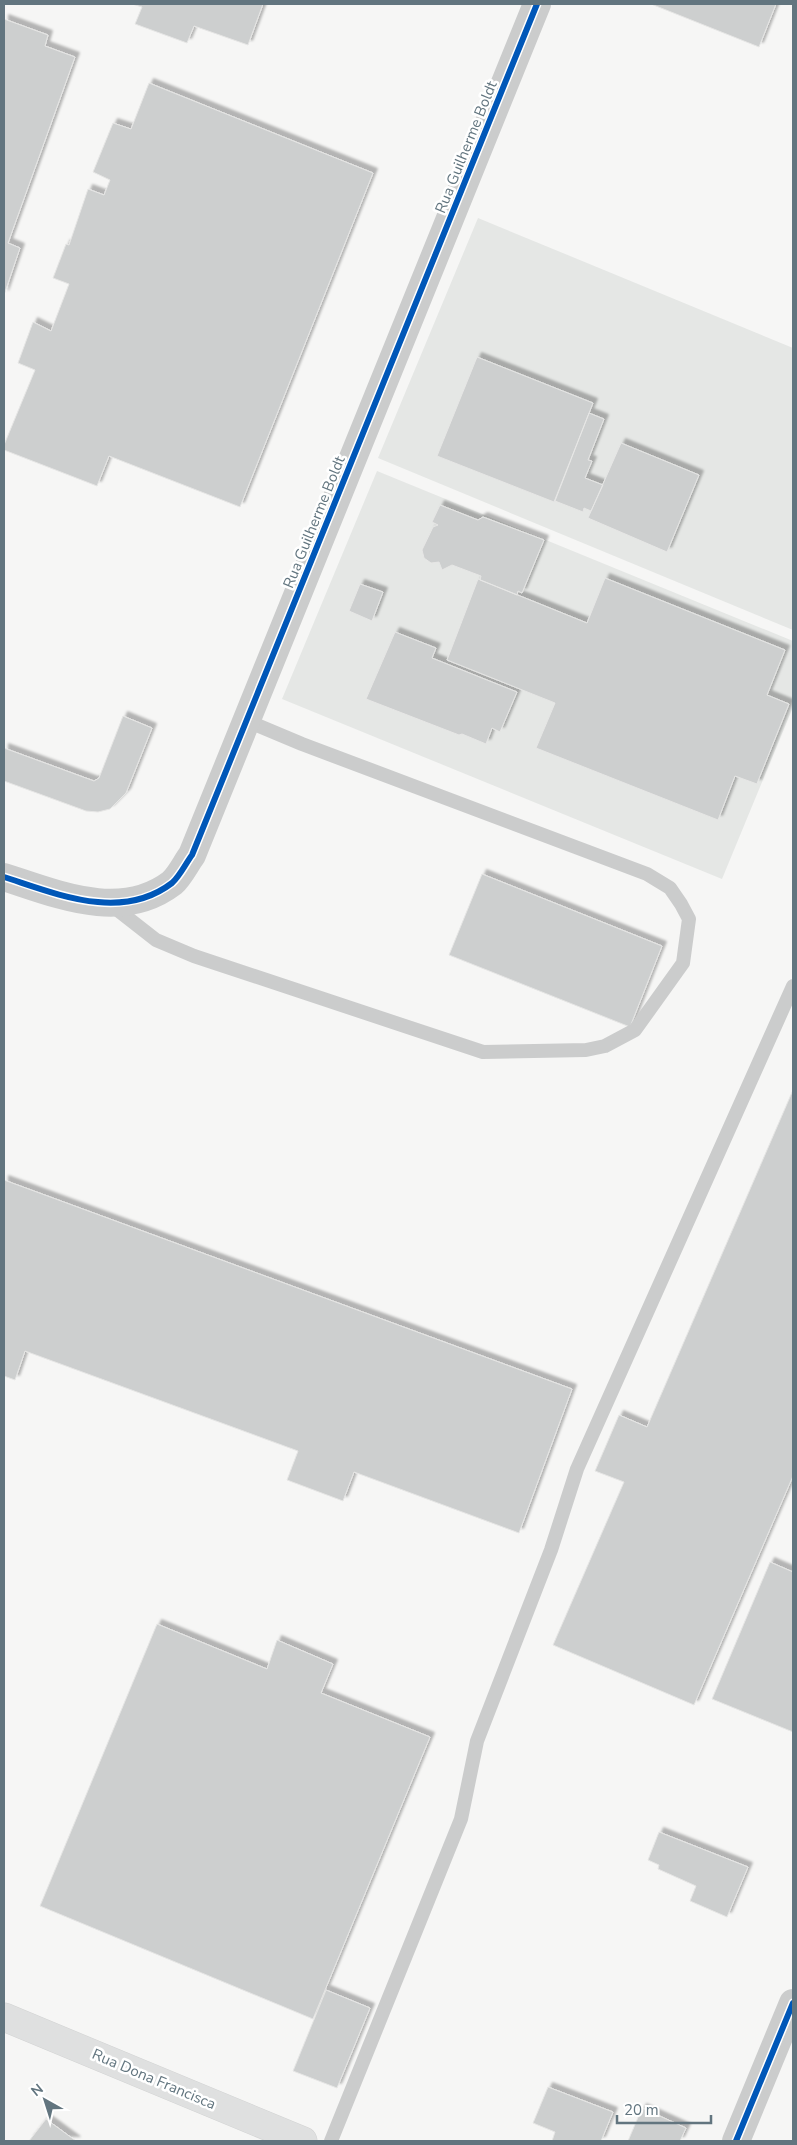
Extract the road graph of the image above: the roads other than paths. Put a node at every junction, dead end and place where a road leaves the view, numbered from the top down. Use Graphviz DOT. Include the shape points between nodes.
graph roads {
  1 [pos="538,4"];
  2 [pos="247,721"];
  3 [pos="4,877"];
  4 [pos="108,903"];
  5 [pos="793,986"];
  6 [pos="793,2003"];
  7 [pos="4,2017"];
  8 [pos="304,2141"];
  9 [pos="330,2141"];
  10 [pos="736,2141"];
  1 -- 2 [label="street, Rua Guilherme Boldt"];
  2 -- 4 [label="street, Rua Guilherme Boldt" via="192,855 173,882 144,898"];
  2 -- 4 [label="lane" via="647,874 670,888 689,919 683,963 635,1030 605,1046 586,1050 483,1052 194,956 156,940"];
  3 -- 4 [label="street, Rua Guilherme Boldt" via="74,900"];
  5 -- 9 [label="lane" via="577,1469 551,1550 477,1741 461,1819"];
  6 -- 10 [label="street"];
  7 -- 8 [label="main road, Rua Dona Francisca"];
}
